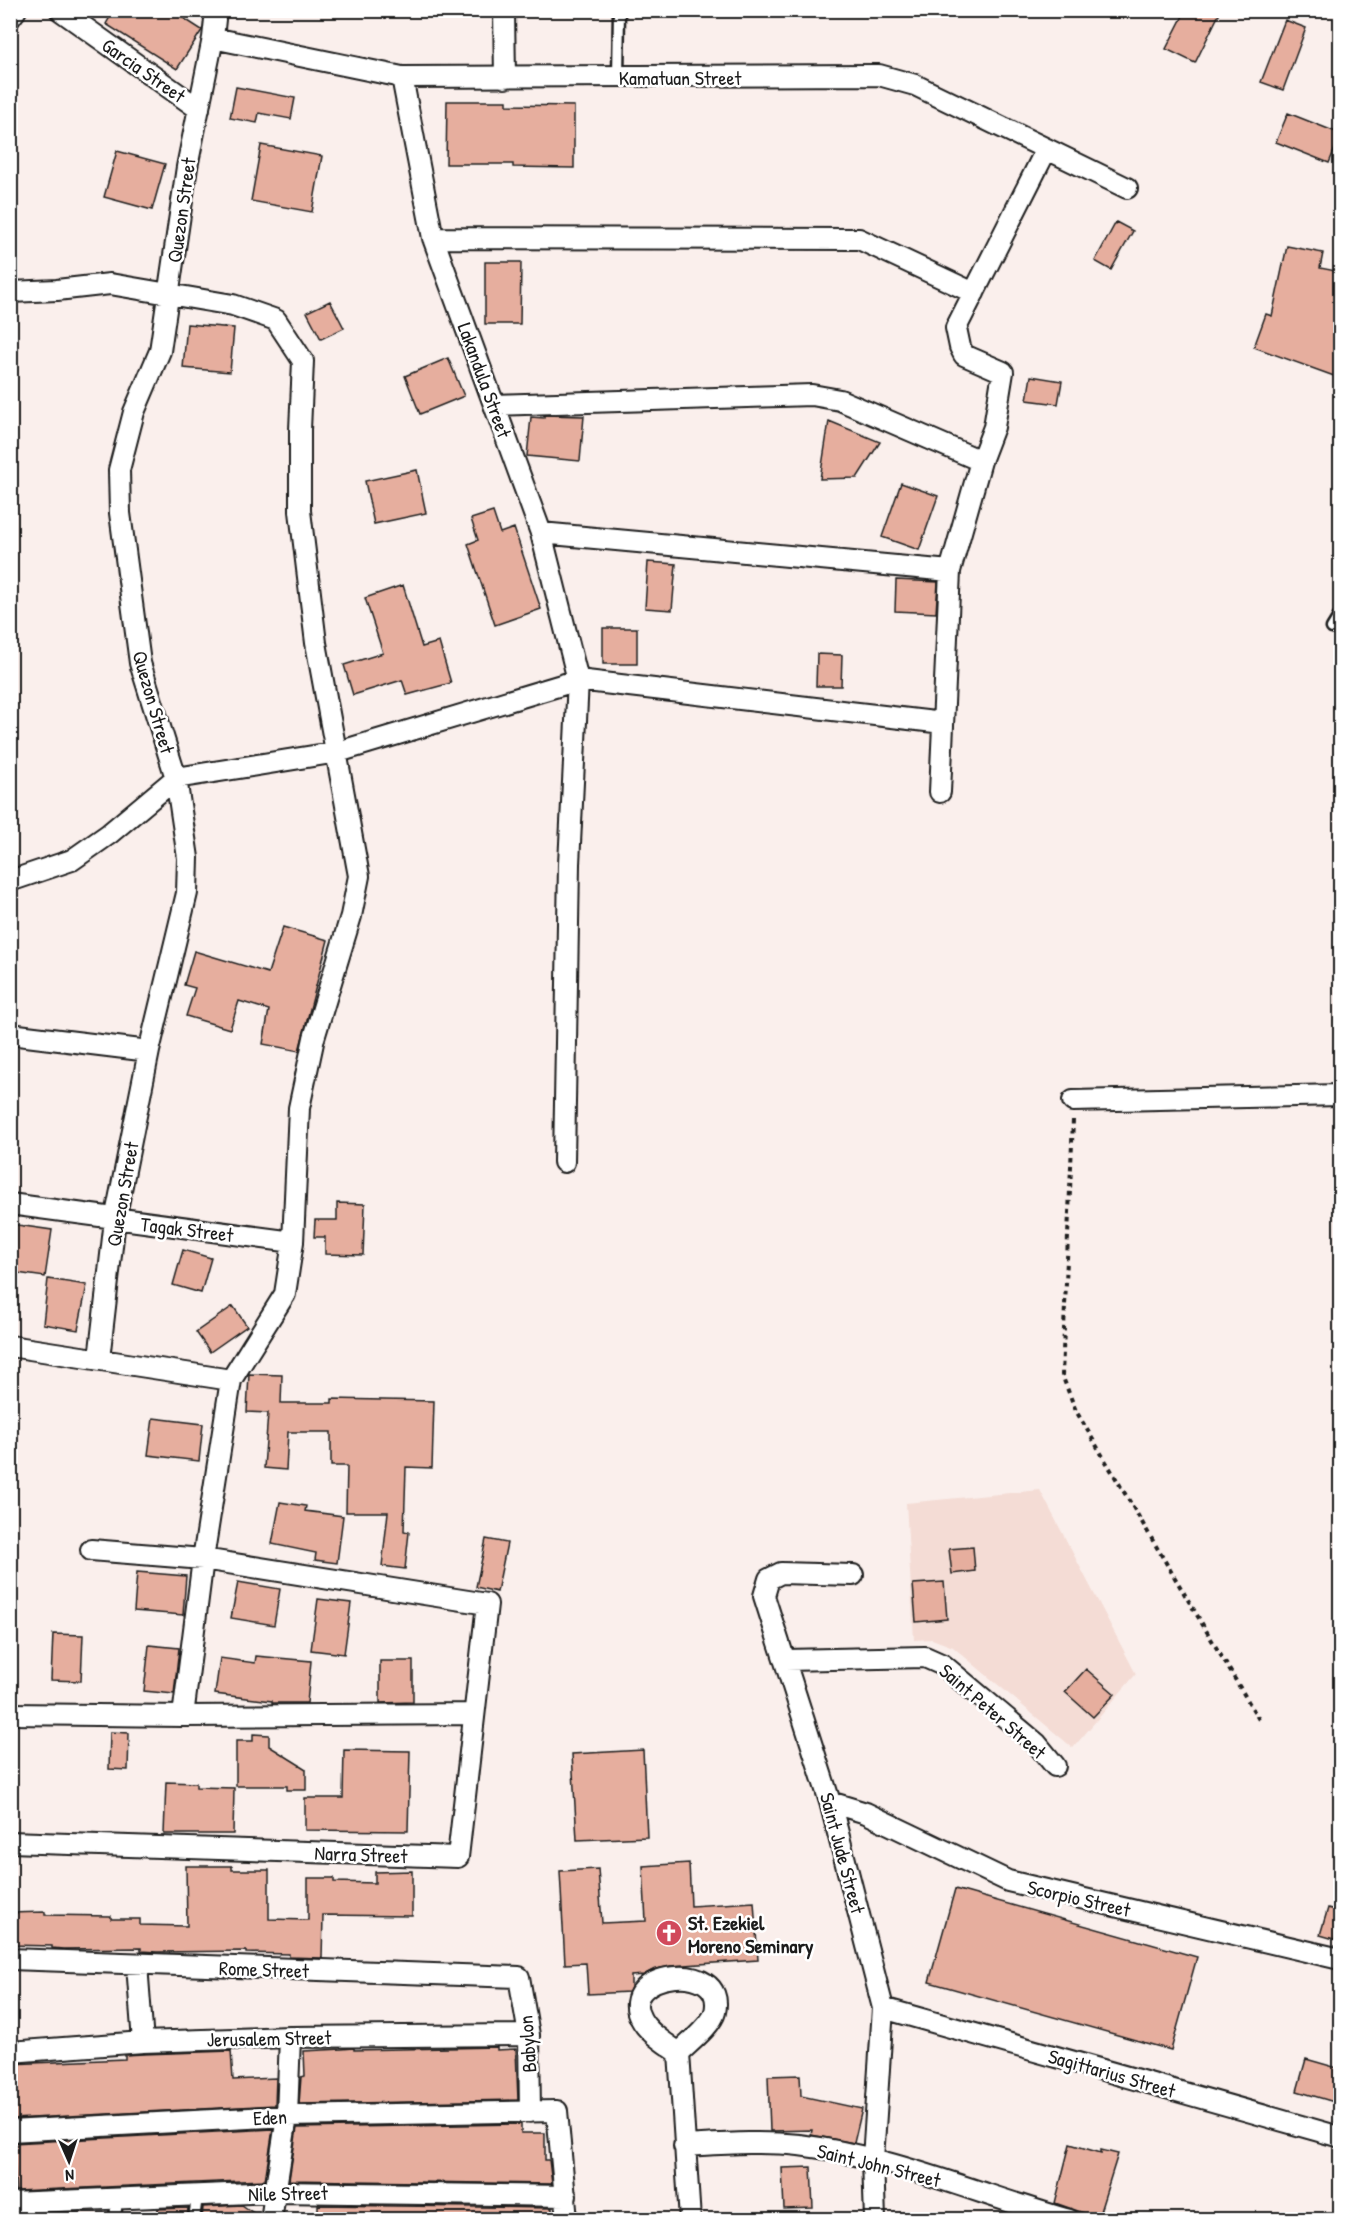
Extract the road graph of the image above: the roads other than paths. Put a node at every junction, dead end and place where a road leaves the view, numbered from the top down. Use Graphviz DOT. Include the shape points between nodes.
graph roads {
  1 [pos="16,10"];
  2 [pos="60,10"];
  3 [pos="216,10"];
  4 [pos="504,10"];
  5 [pos="619,10"];
  6 [pos="10,18"];
  7 [pos="213,38"];
  8 [pos="402,77"];
  9 [pos="505,78"];
  10 [pos="618,78"];
  11 [pos="199,110"];
  12 [pos="1046,150"];
  13 [pos="1127,188"];
  14 [pos="433,238"];
  15 [pos="10,292"];
  16 [pos="169,293"];
  17 [pos="974,293"];
  18 [pos="494,405"];
  19 [pos="981,461"];
  20 [pos="541,533"];
  21 [pos="950,571"];
  22 [pos="1341,615"];
  23 [pos="1332,628"];
  24 [pos="578,680"];
  25 [pos="943,723"];
  26 [pos="338,752"];
  27 [pos="176,778"];
  28 [pos="940,792"];
  29 [pos="10,881"];
  30 [pos="10,1034"];
  31 [pos="149,1051"];
  32 [pos="1341,1095"];
  33 [pos="1073,1101"];
  34 [pos="564,1162"];
  35 [pos="10,1204"];
  36 [pos="115,1220"];
  37 [pos="293,1242"];
  38 [pos="10,1346"];
  39 [pos="99,1359"];
  40 [pos="231,1380"];
  41 [pos="91,1550"];
  42 [pos="203,1559"];
  43 [pos="853,1575"];
  44 [pos="786,1660"];
  45 [pos="10,1713"];
  46 [pos="474,1714"];
  47 [pos="183,1716"];
  48 [pos="1055,1766"];
  49 [pos="830,1802"];
  50 [pos="10,1842"];
  51 [pos="10,1959"];
  52 [pos="1341,1959"];
  53 [pos="137,1965"];
  54 [pos="519,1977"];
  55 [pos="883,2008"];
  56 [pos="529,2035"];
  57 [pos="290,2037"];
  58 [pos="143,2042"];
  59 [pos="10,2052"];
  60 [pos="679,2053"];
  61 [pos="530,2112"];
  62 [pos="287,2116"];
  63 [pos="10,2131"];
  64 [pos="1341,2137"];
  65 [pos="684,2146"];
  66 [pos="873,2159"];
  67 [pos="276,2192"];
  68 [pos="197,2196"];
  69 [pos="566,2196"];
  70 [pos="117,2197"];
  71 [pos="10,2203"];
  72 [pos="1059,2218"];
  73 [pos="115,2220"];
  74 [pos="194,2220"];
  75 [pos="271,2220"];
  76 [pos="567,2220"];
  77 [pos="690,2220"];
  78 [pos="875,2220"];
  1 -- 6 [label="street"];
  2 -- 11 [label="street, Garcia Street"];
  3 -- 7 [label="street, Quezon Street"];
  4 -- 9 [label="street"];
  5 -- 10 [label="lane"];
  7 -- 8 [label="street, Kamatuan Street"];
  7 -- 11 [label="street, Quezon Street"];
  8 -- 9 [label="street, Kamatuan Street"];
  8 -- 14 [label="street, Lakandula Street"];
  9 -- 10 [label="street, Kamatuan Street"];
  10 -- 12 [label="street, Kamatuan Street" via="879,75 915,85"];
  11 -- 16 [label="street, Quezon Street"];
  12 -- 13 [label="street, Kamatuan Street"];
  12 -- 17 [label="street"];
  14 -- 17 [label="street" via="859,239"];
  14 -- 18 [label="street, Lakandula Street"];
  15 -- 16 [label="street" via="110,284"];
  16 -- 26 [label="street" via="232,305 276,320 303,361 300,511 316,644"];
  16 -- 27 [label="street, Quezon Street" via="160,351 134,412 119,471 120,513 140,663"];
  17 -- 19 [label="street" via="956,328 960,347 964,355 1003,372 994,427"];
  18 -- 19 [label="street" via="812,395 840,400"];
  18 -- 20 [label="street, Lakandula Street"];
  19 -- 21 [label="street"];
  20 -- 21 [label="street"];
  20 -- 24 [label="street, Lakandula Street"];
  21 -- 25 [label="street"];
  22 -- 23 [label="lane"];
  24 -- 25 [label="street"];
  24 -- 26 [label="street"];
  24 -- 34 [label="street, Lakandula Street" via="569,864"];
  25 -- 28 [label="street"];
  26 -- 27 [label="street"];
  26 -- 37 [label="street" via="359,876 314,1038 299,1108"];
  27 -- 29 [label="street" via="72,860"];
  27 -- 31 [label="street, Quezon Street" via="188,858 187,893"];
  30 -- 31 [label="street"];
  31 -- 36 [label="street, Quezon Street"];
  32 -- 33 [label="street"];
  35 -- 36 [label="street, Tagak Street"];
  36 -- 37 [label="street, Tagak Street"];
  36 -- 39 [label="street, Quezon Street"];
  37 -- 40 [label="street" via="285,1294"];
  38 -- 39 [label="street"];
  39 -- 40 [label="street"];
  40 -- 42 [label="street"];
  41 -- 42 [label="street"];
  42 -- 46 [label="street, Narra Street" via="487,1604"];
  42 -- 47 [label="street"];
  43 -- 44 [label="street, Saint Jude Street" via="781,1573 769,1579 764,1596"];
  44 -- 48 [label="street, Saint Peter Street" via="925,1657 943,1665 1037,1744"];
  44 -- 49 [label="street, Saint Jude Street"];
  45 -- 47 [label="street"];
  46 -- 47 [label="street"];
  46 -- 50 [label="street, Narra Street" via="458,1857"];
  49 -- 52 [label="street, Scorpio Street" via="866,1813 1008,1881"];
  49 -- 55 [label="street, Saint Jude Street"];
  51 -- 53 [label="street, Rome Street"];
  53 -- 54 [label="street, Rome Street"];
  53 -- 58 [label="street"];
  54 -- 56 [label="street, Babylon"];
  55 -- 64 [label="street, Sagittarius Street"];
  55 -- 66 [label="street, Saint Jude Street"];
  56 -- 57 [label="street, Jerusalem Street"];
  56 -- 61 [label="street, Babylon"];
  57 -- 58 [label="street, Jerusalem Street"];
  57 -- 62 [label="street"];
  58 -- 59 [label="street, Jerusalem Street"];
  60 -- 65 [label="street"];
  61 -- 62 [label="street, Eden"];
  61 -- 69 [label="street, Eden" via="557,2111"];
  62 -- 63 [label="street, Eden"];
  62 -- 67 [label="street"];
  65 -- 66 [label="street, Saint John Street" via="747,2142 800,2145"];
  65 -- 77 [label="street"];
  66 -- 72 [label="street, Saint John Street"];
  66 -- 78 [label="street, Saint Jude Street"];
  67 -- 68 [label="street, Nile Street"];
  67 -- 69 [label="street, Nile Street"];
  67 -- 75 [label="street"];
  68 -- 70 [label="street, Nile Street"];
  68 -- 74 [label="lane"];
  69 -- 76 [label="street"];
  70 -- 71 [label="street, Nile Street"];
  70 -- 73 [label="lane"];
}
